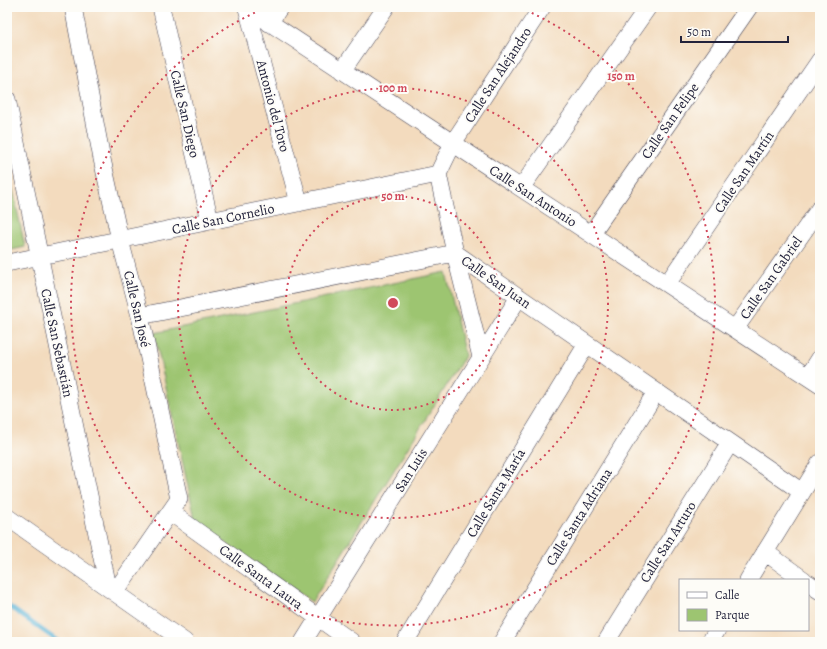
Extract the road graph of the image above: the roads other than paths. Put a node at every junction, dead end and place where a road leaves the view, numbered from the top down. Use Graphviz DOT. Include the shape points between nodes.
graph roads {
  1 [pos="73,7"];
  2 [pos="161,7"];
  3 [pos="280,7"];
  4 [pos="386,7"];
  5 [pos="542,7"];
  6 [pos="648,7"];
  7 [pos="749,7"];
  8 [pos="246,8"];
  9 [pos="269,23"];
  10 [pos="820,60"];
  11 [pos="342,71"];
  12 [pos="7,99"];
  13 [pos="453,144"];
  14 [pos="438,174"];
  15 [pos="521,188"];
  16 [pos="299,203"];
  17 [pos="820,208"];
  18 [pos="210,221"];
  19 [pos="591,234"];
  20 [pos="120,240"];
  21 [pos="455,253"];
  22 [pos="39,256"];
  23 [pos="7,263"];
  24 [pos="667,284"];
  25 [pos="519,297"];
  26 [pos="140,316"];
  27 [pos="735,329"];
  28 [pos="587,344"];
  29 [pos="481,357"];
  30 [pos="820,358"];
  31 [pos="814,381"];
  32 [pos="656,392"];
  33 [pos="730,443"];
  34 [pos="820,463"];
  35 [pos="802,492"];
  36 [pos="170,512"];
  37 [pos="7,517"];
  38 [pos="765,552"];
  39 [pos="749,579"];
  40 [pos="803,579"];
  41 [pos="809,584"];
  42 [pos="112,590"];
  43 [pos="820,591"];
  44 [pos="318,618"];
  45 [pos="716,631"];
  46 [pos="185,642"];
  47 [pos="303,642"];
  48 [pos="352,642"];
  49 [pos="405,642"];
  50 [pos="502,642"];
  51 [pos="606,642"];
  52 [pos="710,642"];
  1 -- 20 [label="street, Calle San José"];
  2 -- 18 [label="street, Calle San Diego"];
  3 -- 9 [label="street"];
  4 -- 11 [label="street"];
  5 -- 13 [label="street, Calle San Alejandro"];
  6 -- 15 [label="street"];
  7 -- 19 [label="street, Calle San Felipe"];
  8 -- 9 [label="street, Calle San Antonio"];
  8 -- 16 [label="street, Antonio del Toro"];
  9 -- 11 [label="street, Calle San Antonio"];
  10 -- 24 [label="street, Calle San Martín"];
  11 -- 13 [label="street, Calle San Antonio"];
  12 -- 22 [label="street, Calle San Sebastián"];
  13 -- 14 [label="street, Calle San Alejandro"];
  13 -- 15 [label="street, Calle San Antonio"];
  14 -- 16 [label="street, Calle San Cornelio"];
  14 -- 21 [label="street"];
  15 -- 19 [label="street, Calle San Antonio"];
  16 -- 18 [label="street, Calle San Cornelio"];
  17 -- 27 [label="street, Calle San Gabriel"];
  18 -- 20 [label="street, Calle San Cornelio"];
  19 -- 24 [label="street, Calle San Antonio"];
  20 -- 22 [label="street, Calle San Cornelio"];
  20 -- 26 [label="street, Calle San José"];
  21 -- 25 [label="street, Calle San Juan"];
  21 -- 26 [label="street, Calle San Juan"];
  21 -- 29 [label="street"];
  22 -- 23 [label="street, Calle San Cornelio"];
  22 -- 42 [label="street, Calle San Sebastián"];
  24 -- 27 [label="street, Calle San Antonio"];
  25 -- 28 [label="street, Calle San Juan"];
  25 -- 29 [label="street, San Luis"];
  26 -- 36 [label="street, Calle San José" via="179,499"];
  27 -- 31 [label="street, Calle San Antonio"];
  28 -- 32 [label="street, Calle San Juan"];
  28 -- 49 [label="street, Calle Santa María"];
  29 -- 44 [label="street, San Luis"];
  30 -- 31 [label="street"];
  32 -- 33 [label="street, Calle San Juan"];
  32 -- 50 [label="street, Calle Santa Adriana"];
  33 -- 35 [label="street, Calle San Juan"];
  33 -- 51 [label="street, Calle San Arturo"];
  34 -- 35 [label="street"];
  35 -- 38 [label="street"];
  36 -- 42 [label="street, Calle San José"];
  36 -- 44 [label="street, Calle Santa Laura"];
  37 -- 42 [label="street"];
  38 -- 39 [label="street"];
  38 -- 40 [label="street"];
  41 -- 43 [label="street"];
  42 -- 46 [label="street"];
  44 -- 47 [label="street, San Luis"];
  44 -- 48 [label="street, Calle Santa Laura"];
  45 -- 52 [label="street"];
}
